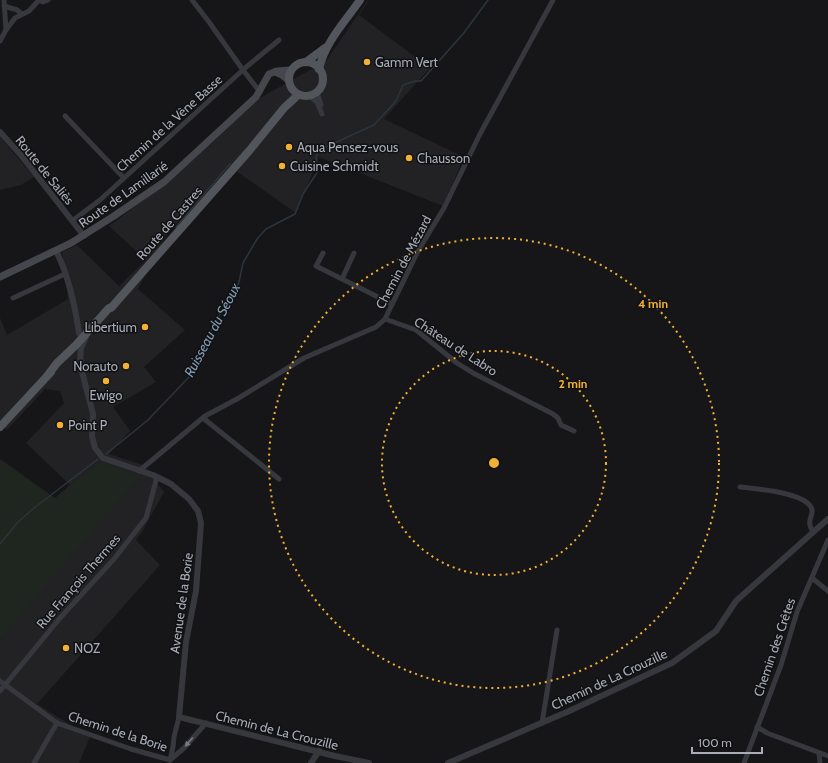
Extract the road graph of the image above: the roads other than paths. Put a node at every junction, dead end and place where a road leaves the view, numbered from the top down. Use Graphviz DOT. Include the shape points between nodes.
graph roads {
  1 [pos="4,0"];
  2 [pos="38,0"];
  3 [pos="48,0"];
  4 [pos="192,0"];
  5 [pos="360,0"];
  6 [pos="553,0"];
  7 [pos="4,6"];
  8 [pos="22,14"];
  9 [pos="6,30"];
  10 [pos="279,40"];
  11 [pos="0,41"];
  12 [pos="327,46"];
  13 [pos="306,62"];
  14 [pos="319,69"];
  15 [pos="243,70"];
  16 [pos="291,70"];
  17 [pos="274,72"];
  18 [pos="289,84"];
  19 [pos="260,92"];
  20 [pos="298,95"];
  21 [pos="66,116"];
  22 [pos="0,132"];
  23 [pos="234,167"];
  24 [pos="124,178"];
  25 [pos="72,221"];
  26 [pos="84,236"];
  27 [pos="56,251"];
  28 [pos="323,253"];
  29 [pos="354,253"];
  30 [pos="65,274"];
  31 [pos="0,276"];
  32 [pos="342,279"];
  33 [pos="13,298"];
  34 [pos="392,304"];
  35 [pos="385,319"];
  36 [pos="97,321"];
  37 [pos="79,334"];
  38 [pos="76,345"];
  39 [pos="80,364"];
  40 [pos="203,418"];
  41 [pos="0,427"];
  42 [pos="574,431"];
  43 [pos="139,471"];
  44 [pos="157,477"];
  45 [pos="279,479"];
  46 [pos="740,487"];
  47 [pos="828,519"];
  48 [pos="813,533"];
  49 [pos="828,540"];
  50 [pos="812,578"];
  51 [pos="828,591"];
  52 [pos="557,630"];
  53 [pos="3,683"];
  54 [pos="0,691"];
  55 [pos="179,717"];
  56 [pos="57,722"];
  57 [pos="206,723"];
  58 [pos="542,723"];
  59 [pos="757,727"];
  60 [pos="318,751"];
  61 [pos="819,753"];
  62 [pos="828,756"];
  63 [pos="170,761"];
  64 [pos="34,763"];
  65 [pos="311,763"];
  66 [pos="369,763"];
  67 [pos="448,763"];
  68 [pos="744,763"];
  69 [pos="820,763"];
  1 -- 7 [label="street"];
  2 -- 3 [label="street"];
  2 -- 8 [label="street" via="29,11"];
  4 -- 15 [label="street"];
  5 -- 12 [label="main road"];
  6 -- 34 [label="street, Chemin de Mézard"];
  7 -- 8 [label="street"];
  7 -- 9 [label="street"];
  8 -- 9 [label="street" via="15,18"];
  9 -- 11 [label="street"];
  10 -- 15 [label="street, Chemin de la Vène Basse"];
  12 -- 13 [label="main road"];
  12 -- 14 [label="main road"];
  13 -- 14 [label="main road"];
  13 -- 16 [label="main road"];
  14 -- 20 [label="main road" via="323,78 322,84 313,94"];
  15 -- 19 [label="street"];
  15 -- 24 [label="street, Chemin de la Vène Basse"];
  16 -- 17 [label="main road"];
  16 -- 18 [label="main road"];
  17 -- 18 [label="main road" via="282,75"];
  17 -- 19 [label="main road, Route de Lamillarié" via="267,77"];
  18 -- 20 [label="main road"];
  18 -- 23 [label="main road, Route de Castres" via="281,106"];
  19 -- 26 [label="main road, Route de Lamillarié" via="246,108 164,182"];
  20 -- 23 [label="main road, Route de Castres"];
  21 -- 24 [label="street"];
  22 -- 25 [label="street, Route de Saliès"];
  23 -- 36 [label="main road, Route de Castres"];
  24 -- 25 [label="street, Chemin de la Vène Basse"];
  25 -- 26 [label="street, Route de Saliès"];
  26 -- 27 [label="main road, Route de Lamillarié"];
  27 -- 30 [label="street"];
  27 -- 31 [label="main road, Route de Lamillarié"];
  28 -- 32 [label="street" via="316,266"];
  29 -- 32 [label="street"];
  30 -- 33 [label="street"];
  30 -- 37 [label="street"];
  32 -- 34 [label="street"];
  34 -- 35 [label="street, Chemin de Mézard"];
  35 -- 40 [label="street, Chemin de Mézard" via="376,328 304,358"];
  35 -- 42 [label="street, Château de Labro" via="416,330 457,363 553,414 561,425"];
  36 -- 38 [label="main road, Route de Castres"];
  36 -- 39 [label="street, Avenue de la Borie" via="81,348"];
  38 -- 39 [label="street, Avenue de la Borie" via="74,351"];
  38 -- 41 [label="main road, Route de Castres"];
  39 -- 43 [label="street, Avenue de la Borie" via="93,414 92,436 95,448 102,458"];
  40 -- 43 [label="street, Chemin de Mézard"];
  40 -- 45 [label="street"];
  43 -- 44 [label="street, Avenue de la Borie"];
  44 -- 53 [label="street, Rue François Thermes" via="146,518 114,558"];
  44 -- 55 [label="street, Avenue de la Borie" via="171,484 189,499 198,511 201,523 196,591 186,642"];
  46 -- 48 [label="street" via="776,491 804,500 811,507 810,525"];
  47 -- 48 [label="street, Chemin de La Crouzille"];
  48 -- 58 [label="street, Chemin de La Crouzille" via="736,601 716,631 672,663"];
  49 -- 50 [label="street, Chemin des Crêtes"];
  50 -- 51 [label="street"];
  50 -- 59 [label="street, Chemin des Crêtes" via="797,612 781,665"];
  52 -- 58 [label="street"];
  53 -- 54 [label="street, Rue François Thermes"];
  53 -- 56 [label="street, Chemin de la Borie"];
  55 -- 57 [label="street, Chemin de La Crouzille"];
  55 -- 63 [label="street, Avenue de la Borie"];
  56 -- 63 [label="street, Chemin de la Borie"];
  56 -- 64 [label="street"];
  57 -- 60 [label="street, Chemin de La Crouzille"];
  57 -- 63 [label="street, one-way"];
  58 -- 67 [label="street, Chemin de La Crouzille"];
  59 -- 61 [label="street" via="766,733"];
  59 -- 68 [label="street, Chemin des Crêtes"];
  60 -- 65 [label="street"];
  60 -- 66 [label="street, Chemin de La Crouzille"];
  61 -- 62 [label="street"];
  61 -- 69 [label="street"];
}
